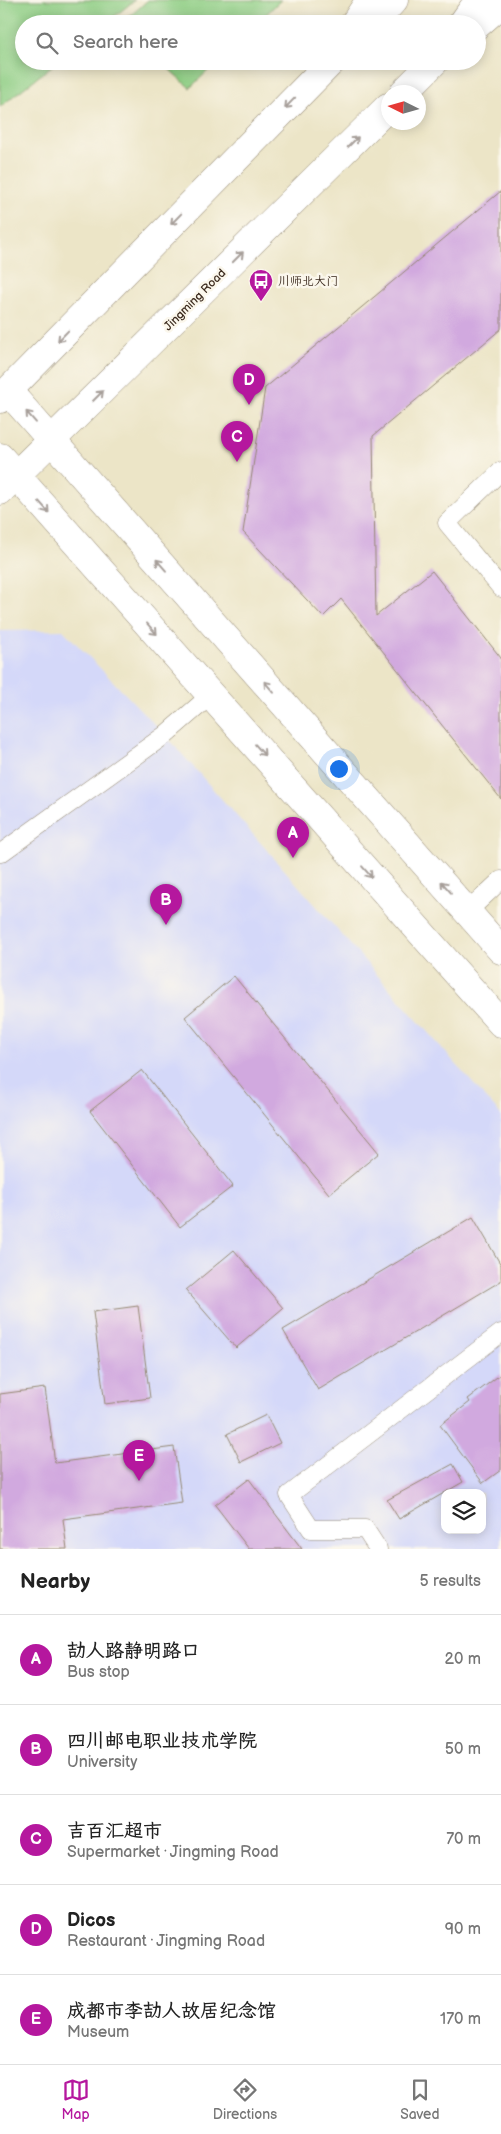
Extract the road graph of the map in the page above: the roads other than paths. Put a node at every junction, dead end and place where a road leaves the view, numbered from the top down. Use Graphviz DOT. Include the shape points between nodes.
graph roads {
  1 [pos="370,0"];
  2 [pos="394,0"];
  3 [pos="479,0"];
  4 [pos="501,4"];
  5 [pos="360,15"];
  6 [pos="380,15"];
  7 [pos="468,15"];
  8 [pos="486,17"];
  9 [pos="322,70"];
  10 [pos="426,70"];
  11 [pos="411,85"];
  12 [pos="381,115"];
  13 [pos="4,395"];
  14 [pos="52,441"];
  15 [pos="501,471"];
  16 [pos="5,475"];
  17 [pos="501,588"];
  18 [pos="211,695"];
  19 [pos="2,853"];
  20 [pos="501,880"];
  21 [pos="467,912"];
  22 [pos="501,950"];
  23 [pos="501,1023"];
  24 [pos="501,1333"];
  25 [pos="378,1549"];
  1 -- 5 [label="street"];
  2 -- 6 [label="street"];
  3 -- 7 [label="street"];
  4 -- 8 [label="street"];
  9 -- 13 [label="street, one-way"];
  10 -- 11 [label="street"];
  14 -- 12 [label="street, Jingming Road, one-way"];
  14 -- 13 [label="street, one-way"];
  14 -- 16 [label="street, Jingming Road"];
  21 -- 14 [label="street, one-way"];
  15 -- 17 [label="lane" via="447,523"];
  16 -- 18 [label="street, one-way"];
  18 -- 19 [label="lane" via="165,734"];
  18 -- 23 [label="street, one-way"];
  20 -- 21 [label="lane"];
  21 -- 22 [label="street"];
  24 -- 25 [label="lane" via="289,1495 311,1529 365,1529"];
}
